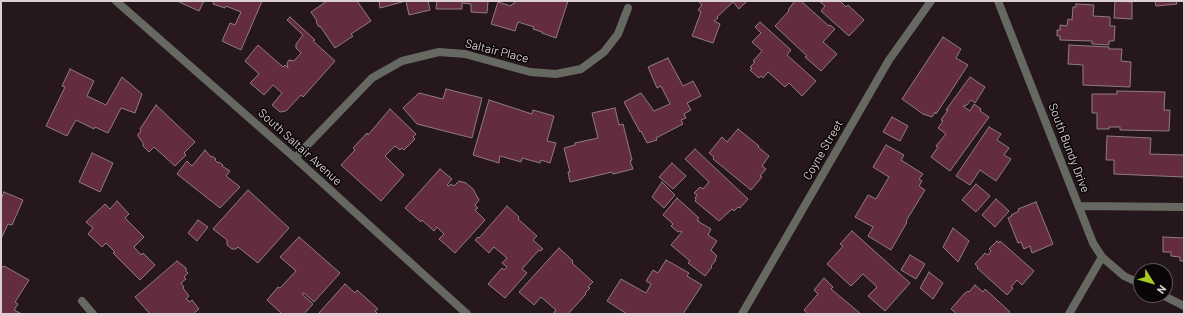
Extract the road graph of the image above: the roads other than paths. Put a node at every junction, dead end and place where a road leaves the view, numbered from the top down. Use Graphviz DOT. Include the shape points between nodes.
graph roads {
  1 [pos="116,1"];
  2 [pos="931,1"];
  3 [pos="998,1"];
  4 [pos="628,8"];
  5 [pos="295,158"];
  6 [pos="1079,206"];
  7 [pos="1184,207"];
  8 [pos="1102,257"];
  9 [pos="1133,280"];
  10 [pos="1173,300"];
  11 [pos="82,301"];
  12 [pos="1184,306"];
  13 [pos="93,314"];
  14 [pos="467,314"];
  15 [pos="742,314"];
  16 [pos="1069,314"];
  1 -- 5 [label="street, South Saltair Avenue"];
  2 -- 15 [label="street, Coyne Street" via="889,60"];
  3 -- 6 [label="street, South Bundy Drive"];
  4 -- 5 [label="street, Saltair Place" via="618,34 604,52 581,69 556,74 530,72 465,54 439,52 402,61 372,78"];
  5 -- 14 [label="street, South Saltair Avenue"];
  6 -- 7 [label="street"];
  6 -- 8 [label="street, South Bundy Drive"];
  8 -- 9 [label="street, South Bundy Drive" via="1124,276"];
  8 -- 16 [label="street"];
  10 -- 12 [label="street"];
  11 -- 13 [label="street"];
}
